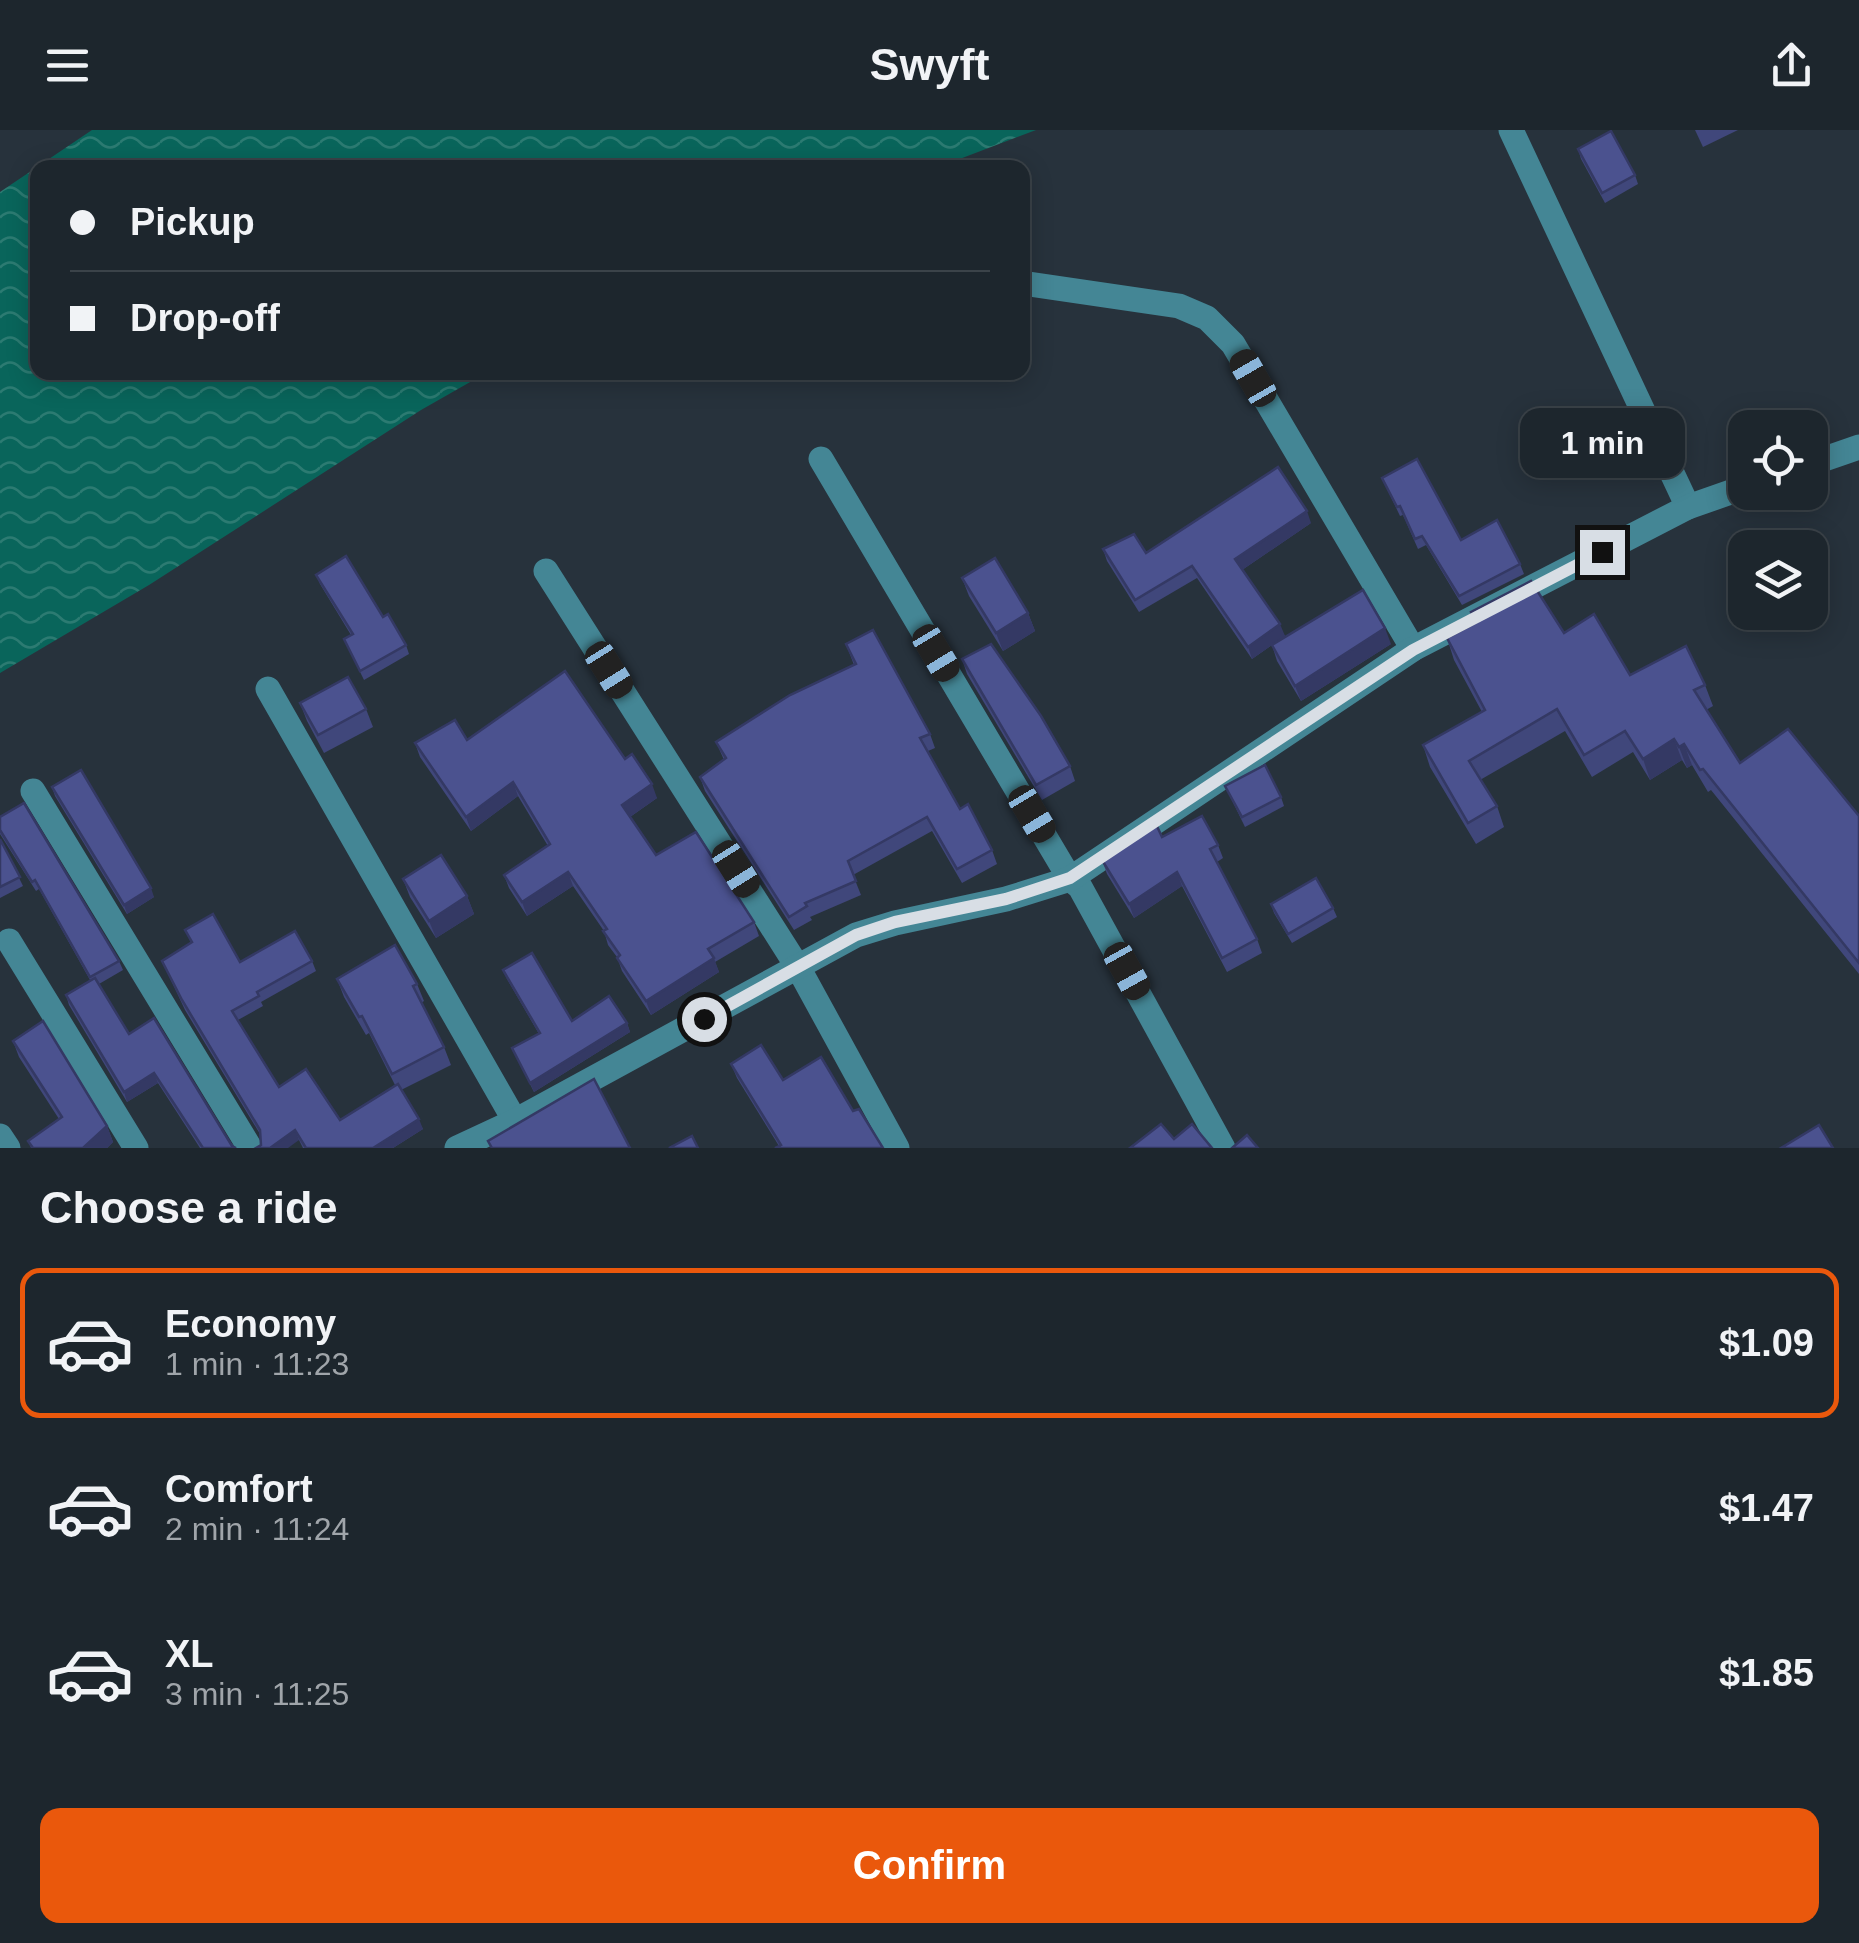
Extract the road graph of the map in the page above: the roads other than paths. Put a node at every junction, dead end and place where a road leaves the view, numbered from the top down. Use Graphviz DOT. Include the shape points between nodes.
graph roads {
  1 [pos="1511,130"];
  2 [pos="1030,284"];
  3 [pos="1859,447"];
  4 [pos="1828,458"];
  5 [pos="822,460"];
  6 [pos="1728,493"];
  7 [pos="1688,507"];
  8 [pos="546,571"];
  9 [pos="1413,650"];
  10 [pos="268,689"];
  11 [pos="33,791"];
  12 [pos="1070,878"];
  13 [pos="10,941"];
  14 [pos="799,969"];
  15 [pos="515,1120"];
  16 [pos="0,1136"];
  17 [pos="8,1148"];
  18 [pos="136,1148"];
  19 [pos="250,1148"];
  20 [pos="457,1148"];
  21 [pos="897,1148"];
  22 [pos="1223,1148"];
  1 -- 7 [label="street"];
  2 -- 9 [label="street" via="1179,306 1207,318 1233,344"];
  3 -- 4 [label="street"];
  5 -- 12 [label="street"];
  6 -- 7 [label="street"];
  7 -- 9 [label="street"];
  8 -- 14 [label="street"];
  9 -- 12 [label="street"];
  10 -- 15 [label="street"];
  11 -- 19 [label="street"];
  12 -- 14 [label="street" via="856,935"];
  12 -- 22 [label="street"];
  13 -- 18 [label="street"];
  14 -- 15 [label="street"];
  14 -- 21 [label="street"];
  15 -- 20 [label="street"];
  16 -- 17 [label="street"];
}
